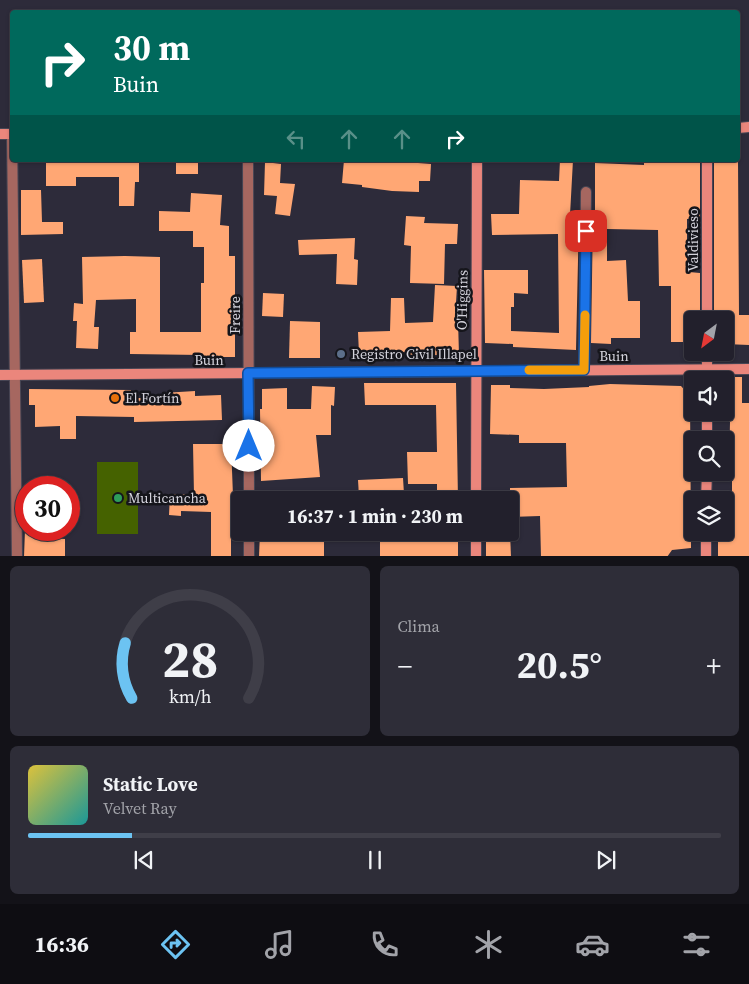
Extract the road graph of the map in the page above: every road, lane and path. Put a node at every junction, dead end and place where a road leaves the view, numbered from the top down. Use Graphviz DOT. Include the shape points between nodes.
graph roads {
  1 [pos="12,162"];
  2 [pos="248,162"];
  3 [pos="478,162"];
  4 [pos="707,162"];
  5 [pos="586,192"];
  6 [pos="706,311"];
  7 [pos="749,369"];
  8 [pos="584,370"];
  9 [pos="476,371"];
  10 [pos="734,371"];
  11 [pos="248,373"];
  12 [pos="684,374"];
  13 [pos="0,375"];
  14 [pos="16,375"];
  15 [pos="249,491"];
  16 [pos="476,491"];
  17 [pos="249,541"];
  18 [pos="476,541"];
  19 [pos="706,541"];
  20 [pos="17,556"];
  21 [pos="249,556"];
  22 [pos="476,556"];
  23 [pos="706,556"];
  1 -- 14 [label="street"];
  2 -- 11 [label="street, Freire"];
  3 -- 9 [label="street, O'Higgins"];
  4 -- 6 [label="street, Valdivieso"];
  5 -- 8 [label="street"];
  7 -- 10 [label="street, Buin"];
  8 -- 9 [label="street, Buin"];
  8 -- 12 [label="street, Buin"];
  9 -- 11 [label="street, Buin"];
  9 -- 16 [label="street, O'Higgins"];
  11 -- 14 [label="street, Buin"];
  11 -- 15 [label="street, Freire"];
  13 -- 14 [label="street, Buin"];
  14 -- 20 [label="street"];
  17 -- 21 [label="street"];
  18 -- 22 [label="street"];
  19 -- 23 [label="street"];
}
